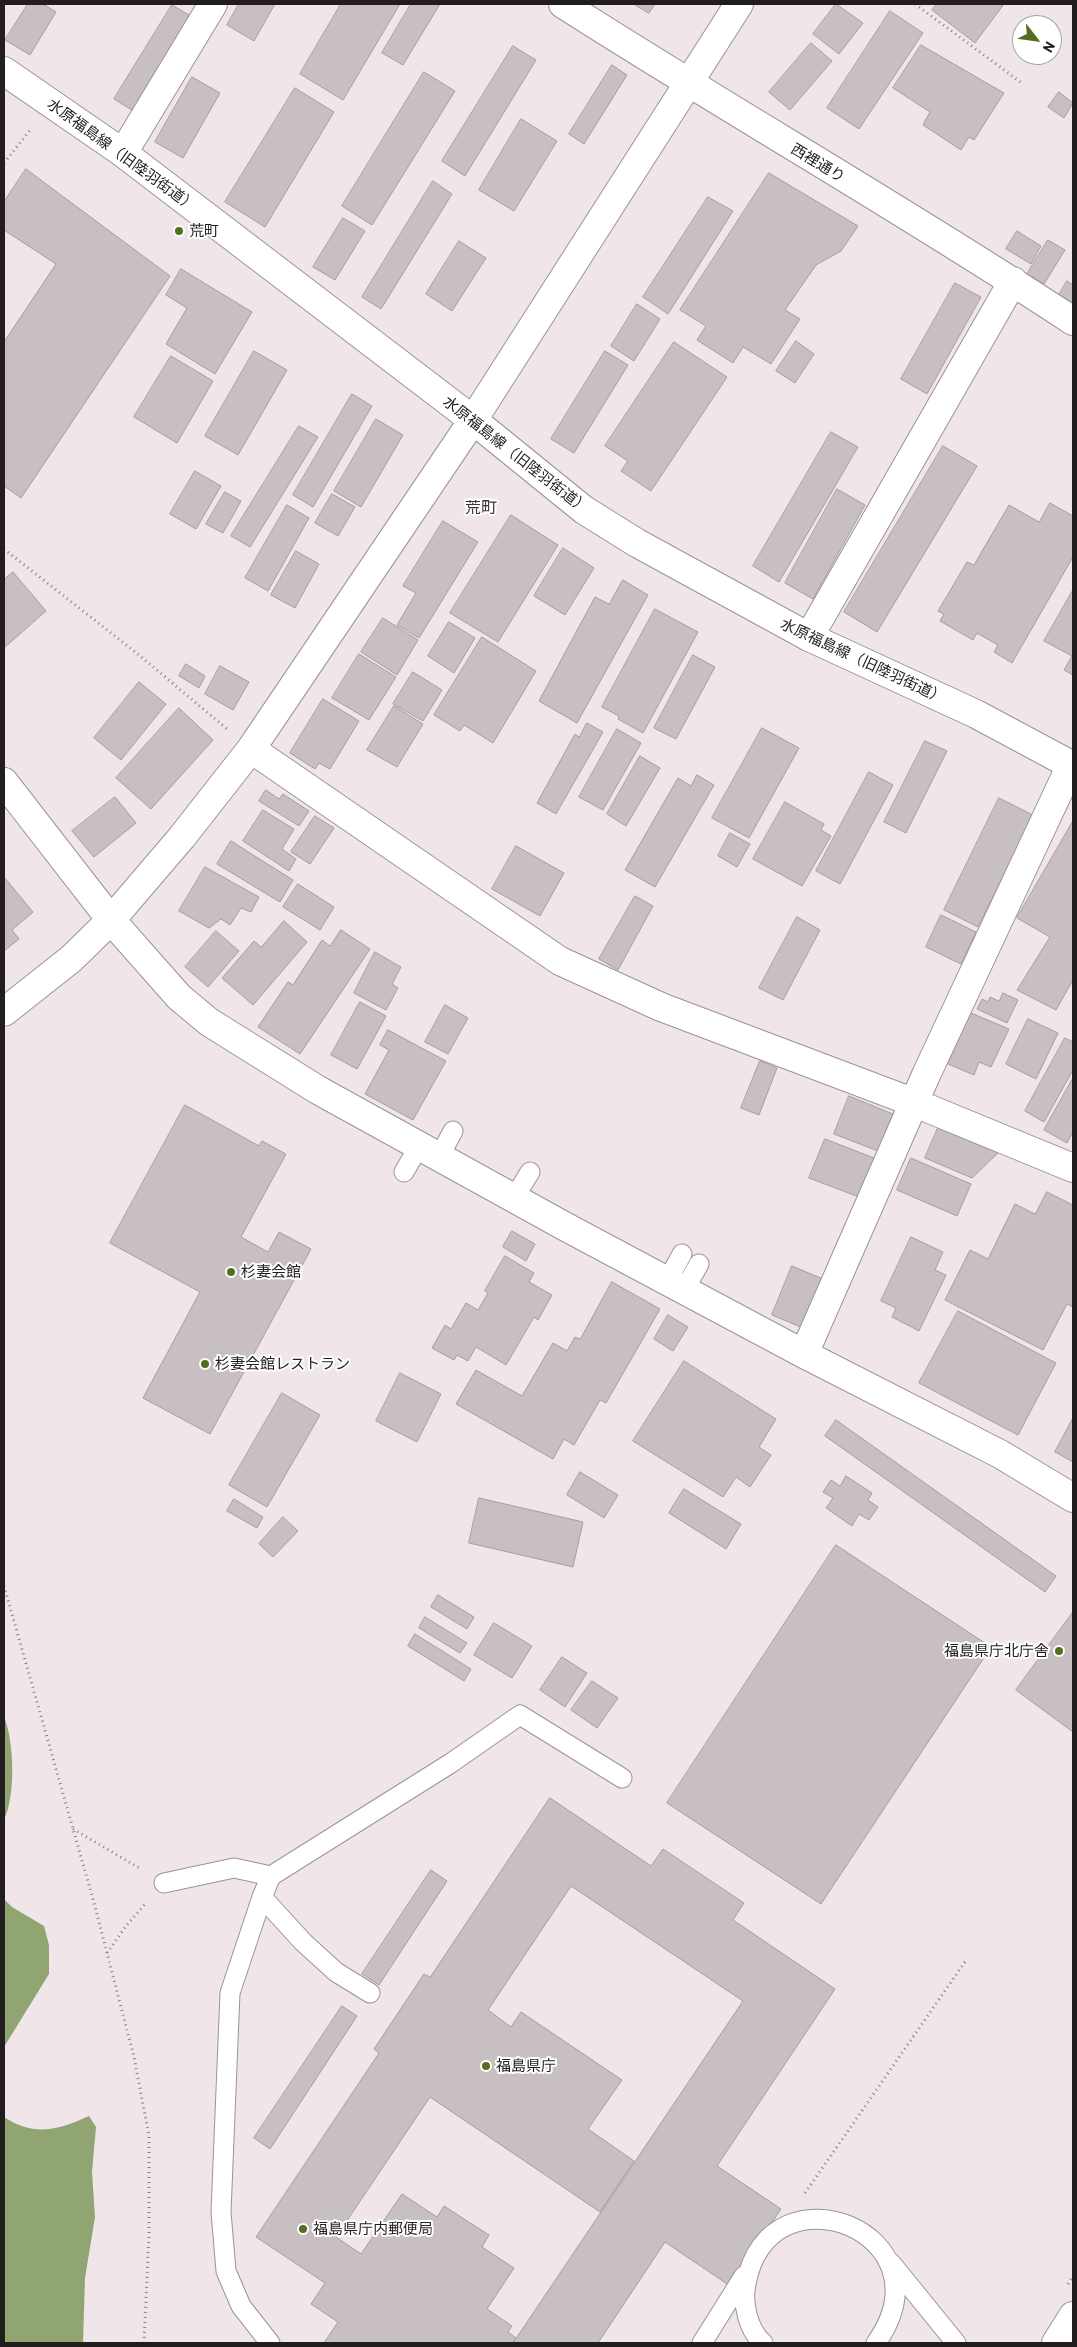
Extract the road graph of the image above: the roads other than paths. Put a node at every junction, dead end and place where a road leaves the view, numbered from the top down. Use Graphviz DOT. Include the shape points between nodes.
graph roads {
  1 [pos="213,4"];
  2 [pos="563,4"];
  3 [pos="739,4"];
  4 [pos="4,71"];
  5 [pos="687,83"];
  6 [pos="123,153"];
  7 [pos="1013,281"];
  8 [pos="1073,320"];
  9 [pos="473,420"];
  10 [pos="809,637"];
  11 [pos="251,749"];
  12 [pos="1072,766"];
  13 [pos="4,782"];
  14 [pos="111,920"];
  15 [pos="4,1012"];
  16 [pos="915,1103"];
  17 [pos="453,1131"];
  18 [pos="429,1151"];
  19 [pos="1073,1168"];
  20 [pos="404,1172"];
  21 [pos="530,1172"];
  22 [pos="514,1198"];
  23 [pos="682,1254"];
  24 [pos="699,1264"];
  25 [pos="675,1285"];
  26 [pos="804,1354"];
  27 [pos="1073,1498"];
  28 [pos="622,1778"];
  29 [pos="271,1876"];
  30 [pos="164,1883"];
  31 [pos="262,1896"];
  32 [pos="370,1993"];
  33 [pos="886,2256"];
  34 [pos="748,2268"];
  35 [pos="1073,2316"];
  36 [pos="270,2343"];
  37 [pos="702,2343"];
  38 [pos="763,2343"];
  39 [pos="876,2343"];
  40 [pos="956,2343"];
  41 [pos="1056,2343"];
  1 -- 6 [label="street"];
  2 -- 5 [label="street, 西裡通り"];
  3 -- 5 [label="street"];
  4 -- 6 [label="street, 水原福島線（旧陸羽街道）"];
  5 -- 7 [label="street, 西裡通り"];
  5 -- 9 [label="street"];
  6 -- 9 [label="street, 水原福島線（旧陸羽街道）"];
  7 -- 8 [label="street, 西裡通り"];
  7 -- 10 [label="street"];
  9 -- 10 [label="street, 水原福島線（旧陸羽街道）" via="584,510 637,543"];
  9 -- 11 [label="street"];
  10 -- 12 [label="street, 水原福島線（旧陸羽街道）" via="976,714"];
  11 -- 14 [label="street"];
  11 -- 16 [label="street" via="560,961 661,1007"];
  12 -- 16 [label="street"];
  13 -- 14 [label="street"];
  14 -- 15 [label="street" via="71,959"];
  14 -- 18 [label="street" via="179,997 209,1022 318,1090"];
  16 -- 19 [label="street"];
  16 -- 26 [label="street"];
  17 -- 18 [label="lane"];
  18 -- 20 [label="lane"];
  18 -- 22 [label="street"];
  21 -- 22 [label="lane"];
  22 -- 25 [label="street"];
  23 -- 25 [label="lane"];
  24 -- 25 [label="lane"];
  25 -- 26 [label="street"];
  26 -- 27 [label="street" via="1000,1454"];
  28 -- 29 [label="lane" via="520,1715 451,1763"];
  29 -- 30 [label="lane" via="234,1868"];
  29 -- 31 [label="lane"];
  31 -- 32 [label="lane" via="303,1942 336,1972"];
  31 -- 36 [label="lane" via="230,1993 221,2212 226,2271 241,2306"];
  33 -- 34 [label="lane" via="870,2237 850,2224 826,2218 801,2220 779,2230 760,2247"];
  33 -- 39 [label="lane" via="894,2279 895,2304 887,2328"];
  33 -- 40 [label="lane"];
  34 -- 37 [label="lane"];
  34 -- 38 [label="lane" via="744,2293 748,2318"];
  35 -- 41 [label="street"];
}
